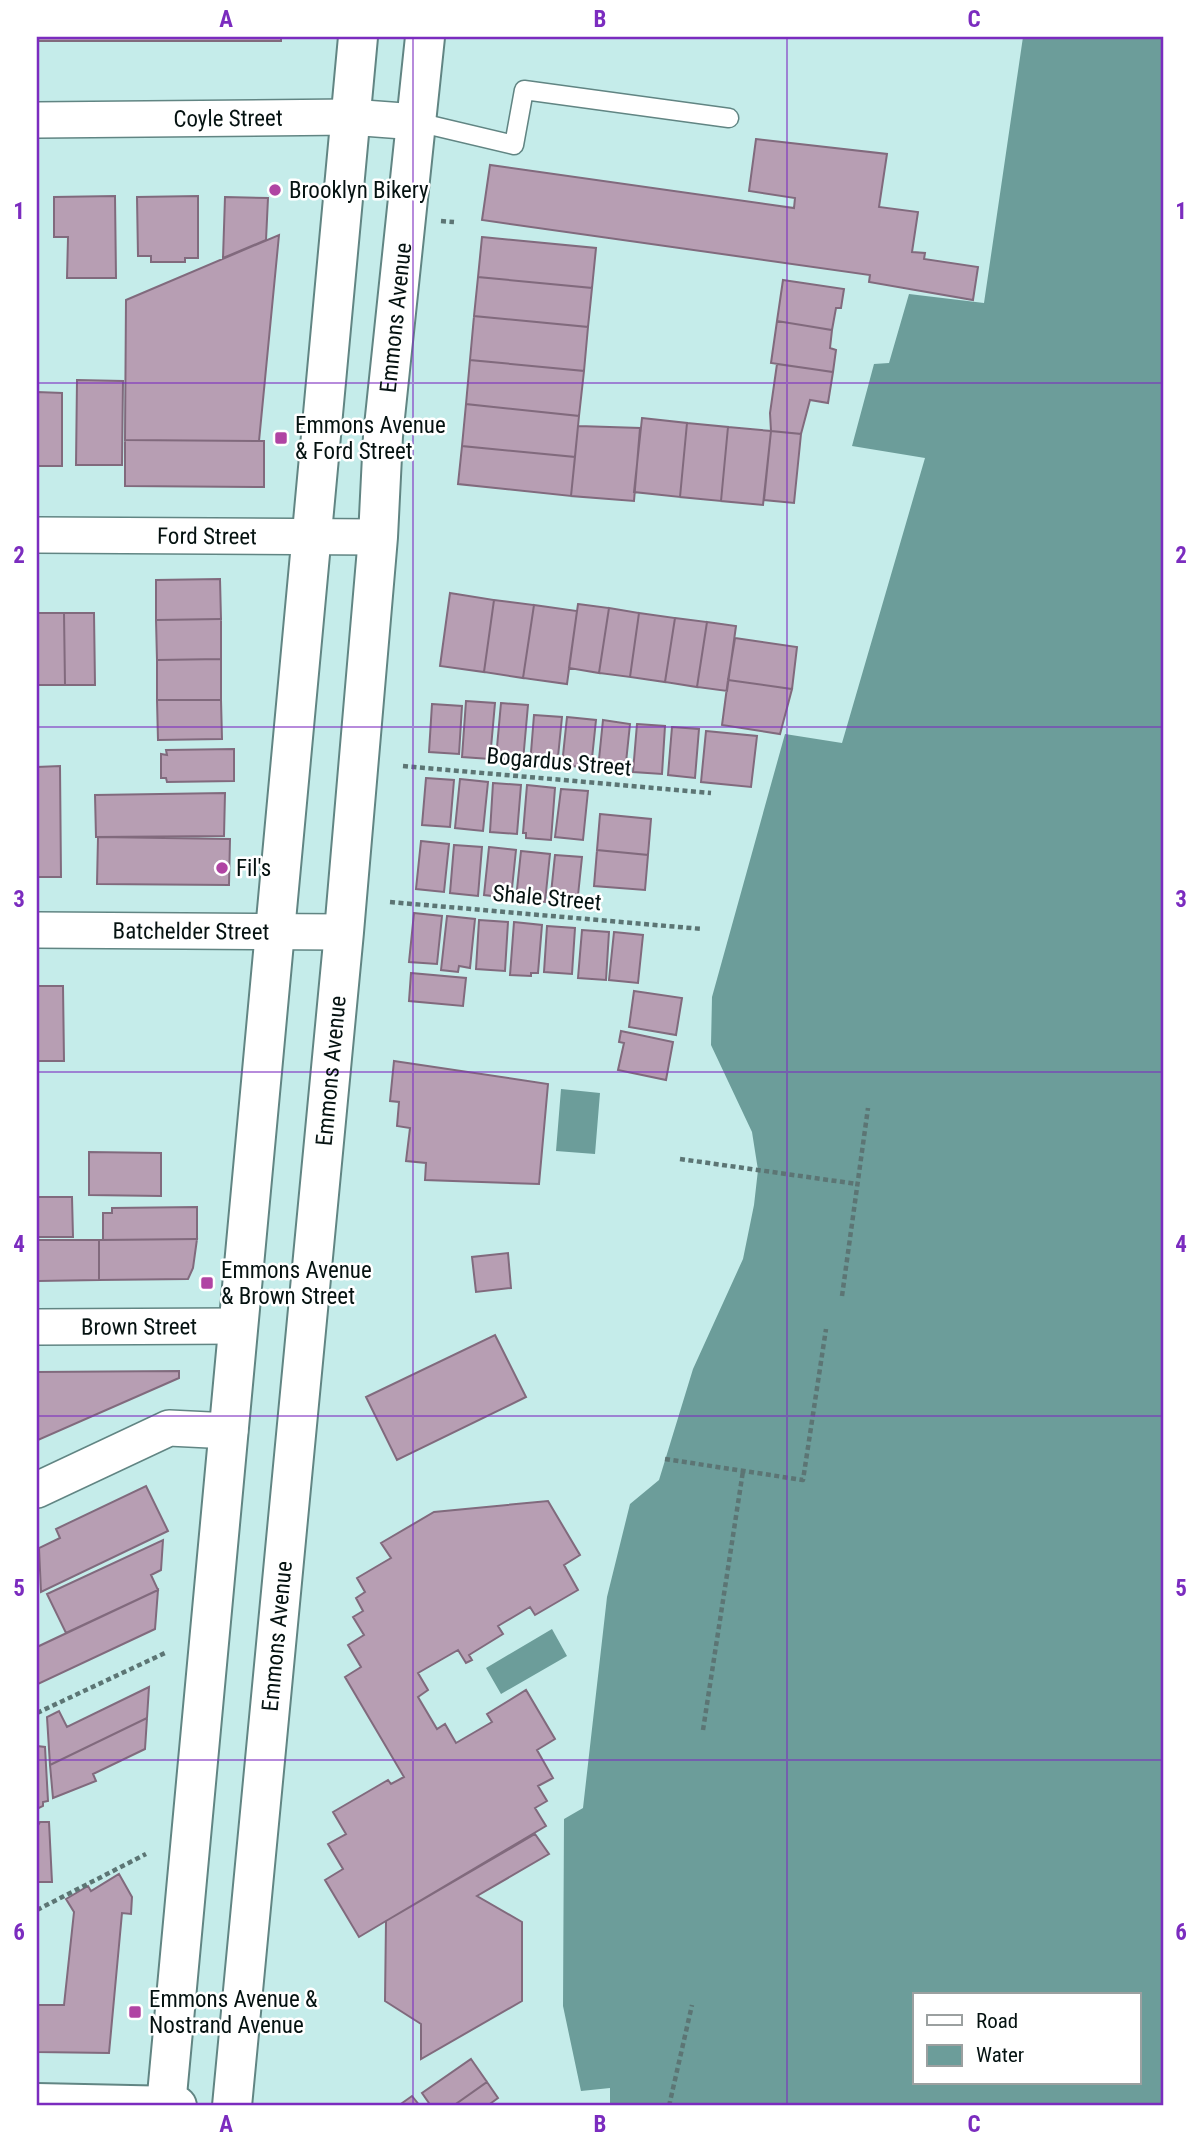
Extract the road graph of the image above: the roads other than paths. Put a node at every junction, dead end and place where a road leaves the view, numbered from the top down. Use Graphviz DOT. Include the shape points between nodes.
graph roads {
  1 [pos="358,37"];
  2 [pos="425,37"];
  3 [pos="350,117"];
  4 [pos="729,118"];
  5 [pos="37,120"];
  6 [pos="417,122"];
  7 [pos="37,535"];
  8 [pos="312,536"];
  9 [pos="378,537"];
  10 [pos="37,930"];
  11 [pos="276,930"];
  12 [pos="344,932"];
  13 [pos="239,1326"];
  14 [pos="37,1327"];
  15 [pos="230,1431"];
  16 [pos="37,1490"];
  17 [pos="37,2103"];
  18 [pos="166,2106"];
  19 [pos="177,2106"];
  20 [pos="232,2106"];
  1 -- 3 [label="main road"];
  2 -- 6 [label="main road, Emmons Avenue"];
  3 -- 5 [label="street, Coyle Street"];
  3 -- 6 [label="street, Coyle Street"];
  3 -- 8 [label="main road"];
  4 -- 6 [label="lane" via="524,90 514,145"];
  6 -- 9 [label="main road, Emmons Avenue" via="383,436"];
  7 -- 8 [label="street, Ford Street"];
  8 -- 9 [label="street, Ford Street"];
  8 -- 11 [label="main road"];
  9 -- 12 [label="main road, Emmons Avenue"];
  10 -- 11 [label="street, Batchelder Street"];
  11 -- 12 [label="street, Batchelder Street"];
  11 -- 13 [label="main road"];
  12 -- 20 [label="main road, Emmons Avenue"];
  13 -- 14 [label="street, Brown Street"];
  13 -- 15 [label="main road"];
  15 -- 16 [label="street" via="169,1428"];
  15 -- 18 [label="main road"];
  17 -- 18 [label="main road"];
  18 -- 19 [label="main road"];
}
